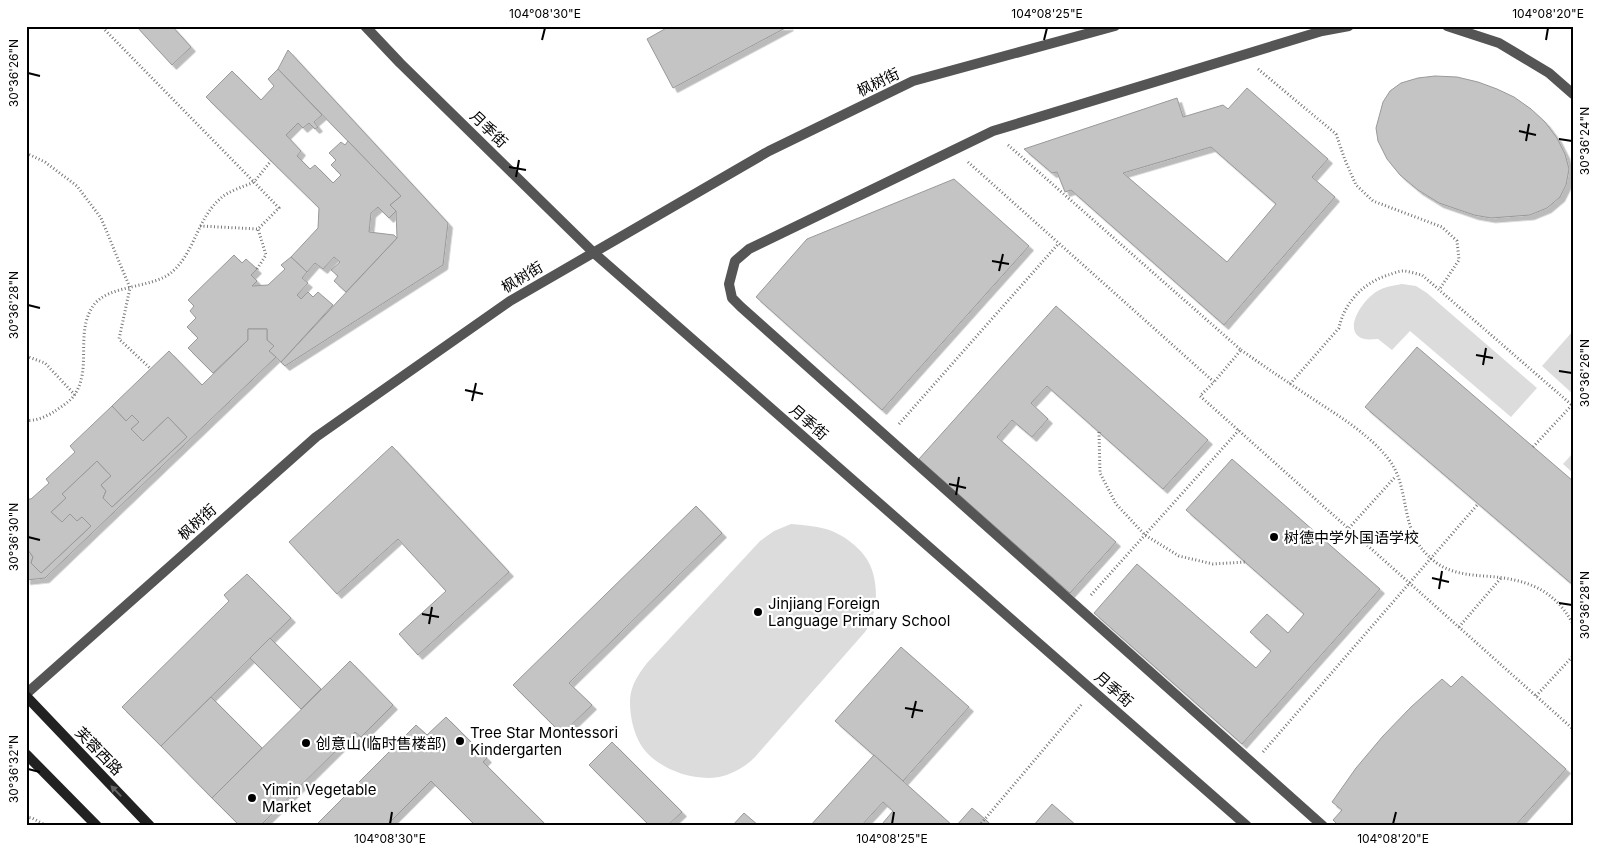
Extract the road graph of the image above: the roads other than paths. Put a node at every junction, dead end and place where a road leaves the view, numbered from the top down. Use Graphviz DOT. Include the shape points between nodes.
graph roads {
  1 [pos="365,26"];
  2 [pos="1115,26"];
  3 [pos="1348,26"];
  4 [pos="1447,26"];
  5 [pos="1573,94"];
  6 [pos="594,253"];
  7 [pos="26,695"];
  8 [pos="26,754"];
  9 [pos="97,826"];
  10 [pos="150,826"];
  11 [pos="1247,826"];
  12 [pos="1323,826"];
  1 -- 6 [label="street, 月季街"];
  2 -- 6 [label="street, 枫树街" via="913,81 769,150"];
  3 -- 12 [label="street" via="1322,31 993,131 749,248 735,261 729,284 732,298 741,307"];
  4 -- 5 [label="street" via="1499,43 1549,73"];
  6 -- 7 [label="street, 枫树街" via="510,301 316,437"];
  6 -- 11 [label="street, 月季街"];
  10 -- 7 [label="main road, 芙蓉西路, one-way"];
  8 -- 9 [label="main road"];
}
